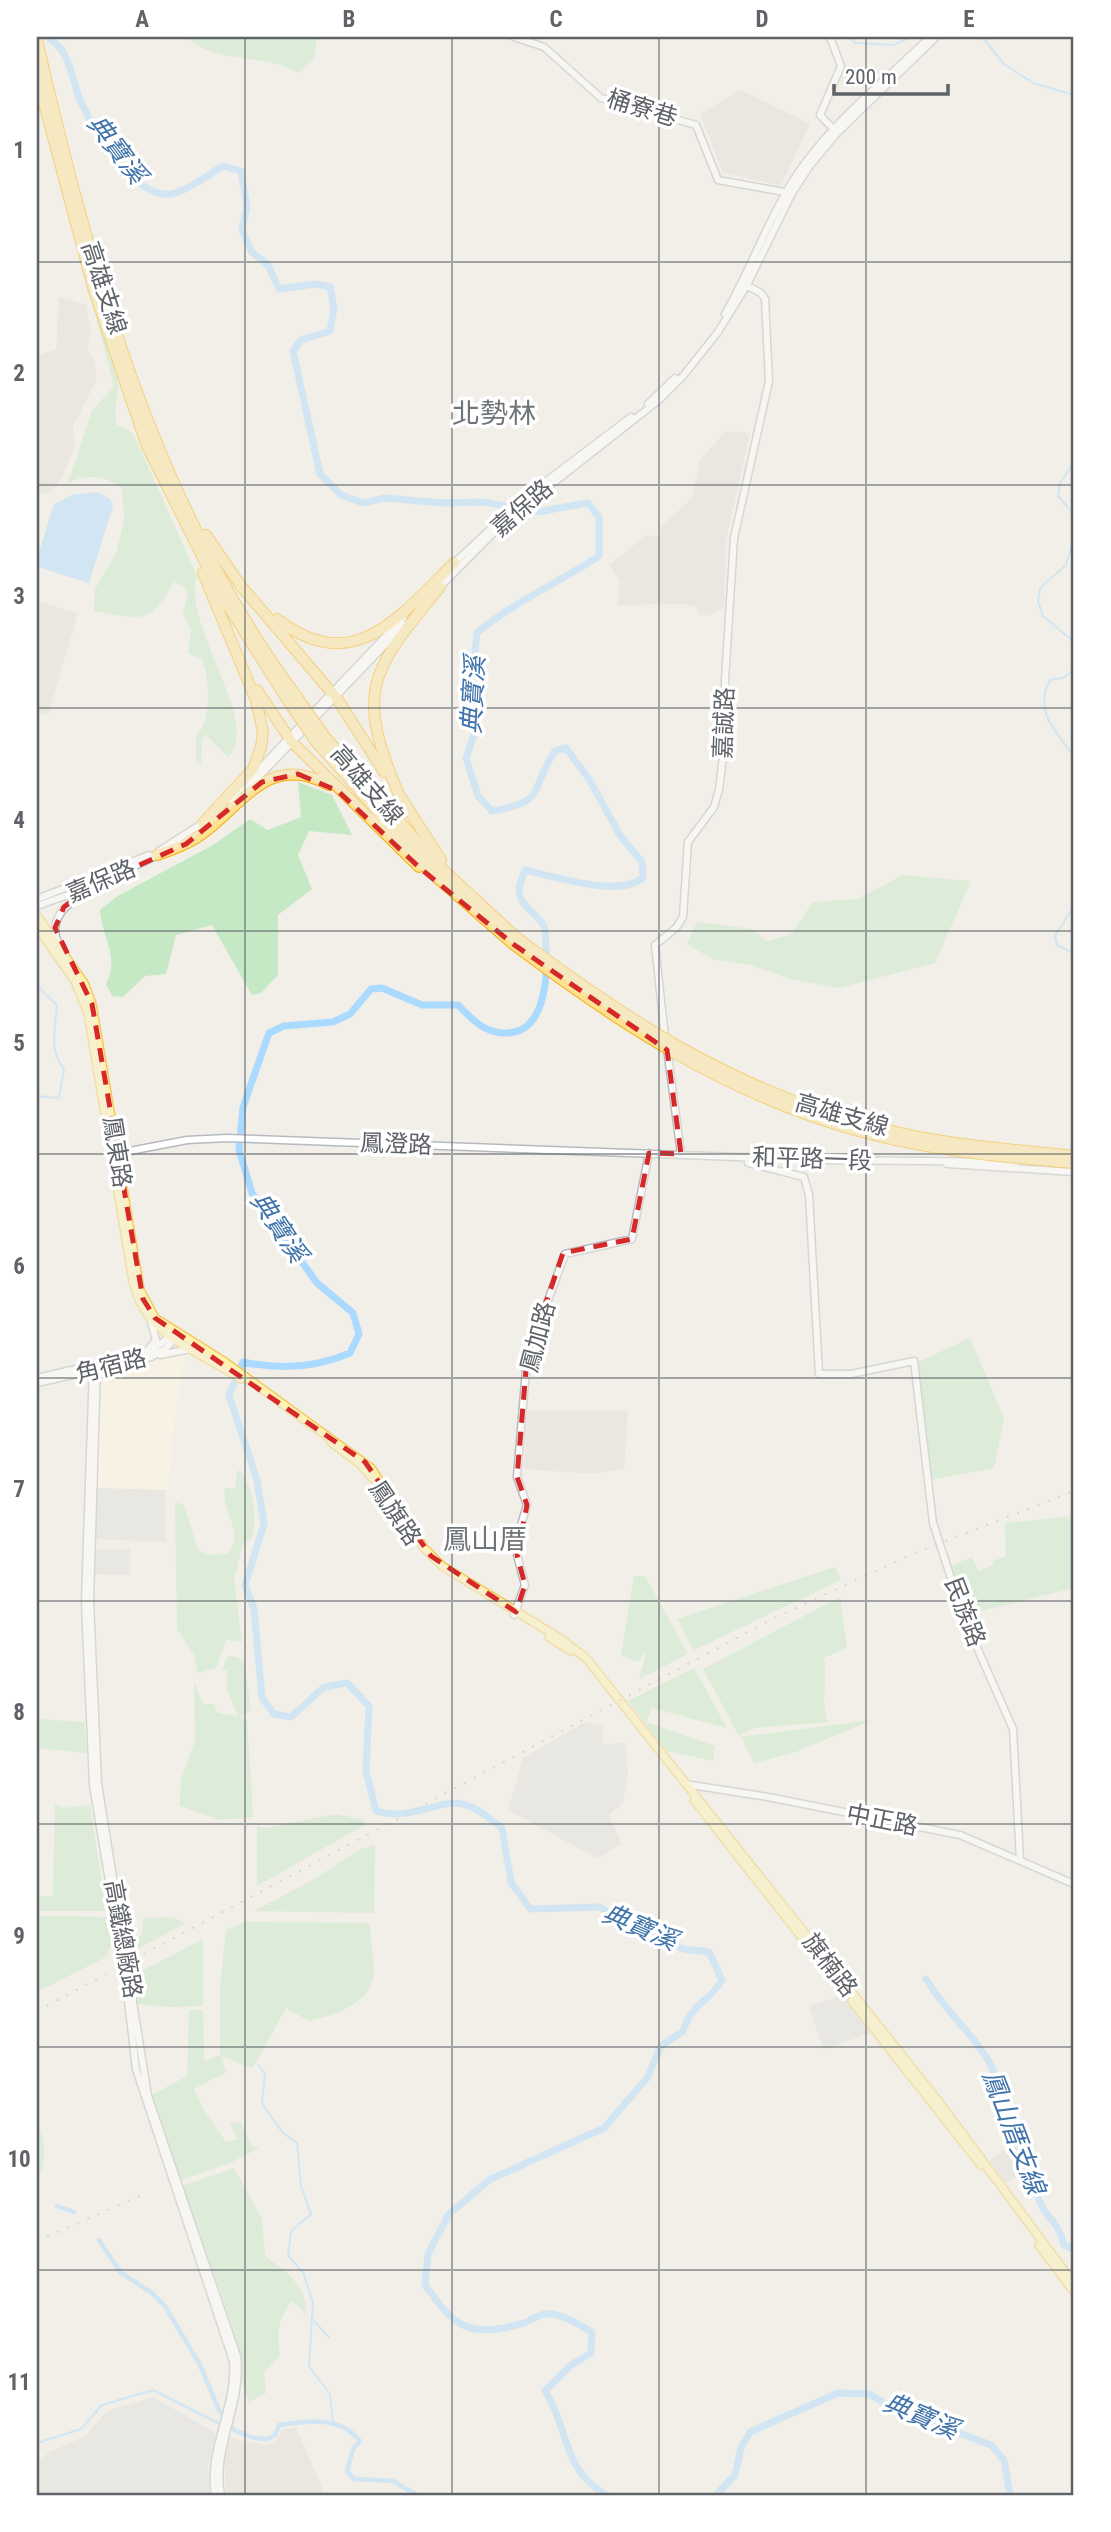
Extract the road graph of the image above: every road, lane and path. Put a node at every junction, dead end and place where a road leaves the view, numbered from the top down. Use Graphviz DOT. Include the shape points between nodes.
graph roads {
  1 [pos="514,37"];
  2 [pos="830,37"];
  3 [pos="930,37"];
  4 [pos="936,37"];
  5 [pos="37,40"];
  6 [pos="37,77"];
  7 [pos="52,122"];
  8 [pos="836,131"];
  9 [pos="789,193"];
  10 [pos="745,284"];
  11 [pos="161,455"];
  12 [pos="165,486"];
  13 [pos="504,519"];
  14 [pos="454,563"];
  15 [pos="440,587"];
  16 [pos="260,606"];
  17 [pos="228,630"];
  18 [pos="334,695"];
  19 [pos="293,701"];
  20 [pos="291,740"];
  21 [pos="321,740"];
  22 [pos="338,791"];
  23 [pos="400,797"];
  24 [pos="203,823"];
  25 [pos="158,855"];
  26 [pos="460,885"];
  27 [pos="93,886"];
  28 [pos="37,897"];
  29 [pos="37,906"];
  30 [pos="37,916"];
  31 [pos="485,920"];
  32 [pos="37,928"];
  33 [pos="514,940"];
  34 [pos="64,953"];
  35 [pos="97,1044"];
  36 [pos="649,1153"];
  37 [pos="115,1154"];
  38 [pos="681,1154"];
  39 [pos="747,1157"];
  40 [pos="1074,1158"];
  41 [pos="942,1163"];
  42 [pos="1074,1171"];
  43 [pos="151,1322"];
  44 [pos="175,1336"];
  45 [pos="194,1349"];
  46 [pos="139,1355"];
  47 [pos="151,1357"];
  48 [pos="223,1364"];
  49 [pos="96,1368"];
  50 [pos="37,1378"];
  51 [pos="37,1384"];
  52 [pos="515,1613"];
  53 [pos="579,1652"];
  54 [pos="585,1662"];
  55 [pos="685,1784"];
  56 [pos="1020,1860"];
  57 [pos="1074,1884"];
  58 [pos="1074,2284"];
  59 [pos="1074,2292"];
  60 [pos="223,2438"];
  61 [pos="215,2495"];
  62 [pos="221,2495"];
  1 -- 9 [label="street, 桶寮巷" via="544,47 601,98 696,125 718,180"];
  2 -- 8 [label="street" via="841,66 820,116"];
  3 -- 8 [label="street, 嘉保路"];
  4 -- 8 [label="street, 嘉保路"];
  5 -- 7 [label="highway, 高雄支線"];
  6 -- 7 [label="highway, 高雄支線"];
  7 -- 11 [label="highway, 高雄支線" via="102,288"];
  7 -- 12 [label="highway, 高雄支線" via="94,291"];
  8 -- 9 [label="street, 嘉保路"];
  9 -- 10 [label="street, 嘉保路"];
  10 -- 13 [label="street, 嘉保路" via="710,343 671,388"];
  10 -- 38 [label="street, 嘉誠路" via="765,299 769,381 734,538 719,790 714,807 688,842 683,917 655,944"];
  11 -- 16 [label="highway" via="213,548"];
  11 -- 19 [label="highway, 高雄支線" via="230,595"];
  12 -- 17 [label="highway"];
  12 -- 19 [label="highway, 高雄支線" via="223,598"];
  13 -- 14 [label="street, 嘉保路"];
  13 -- 15 [label="street, 嘉保路"];
  14 -- 16 [label="highway" via="394,622 359,641 312,639"];
  14 -- 18 [label="street, 嘉保路"];
  15 -- 18 [label="street, 嘉保路"];
  15 -- 23 [label="highway" via="395,642 377,681 376,735"];
  16 -- 18 [label="highway"];
  17 -- 20 [label="highway" via="257,690"];
  17 -- 24 [label="highway" via="260,711 261,747 247,775"];
  18 -- 20 [label="street, 嘉保路"];
  18 -- 23 [label="highway"];
  19 -- 21 [label="highway, 高雄支線, bridge"];
  20 -- 22 [label="highway"];
  20 -- 24 [label="street, 嘉保路"];
  20 -- 25 [label="street, 嘉保路" via="214,821"];
  21 -- 26 [label="highway, 高雄支線"];
  21 -- 31 [label="highway, 高雄支線" via="434,875"];
  22 -- 25 [label="highway" via="306,775 271,778 203,834"];
  22 -- 31 [label="highway" via="416,865"];
  23 -- 26 [label="highway"];
  24 -- 28 [label="street, 嘉保路" via="156,852"];
  25 -- 27 [label="street, 嘉保路"];
  26 -- 33 [label="highway, 高雄支線"];
  27 -- 29 [label="street, 嘉保路"];
  27 -- 34 [label="street" via="64,907 57,918 55,935"];
  30 -- 34 [label="main road, 鳳東路"];
  31 -- 33 [label="highway, 高雄支線"];
  32 -- 35 [label="main road, 鳳東路" via="82,994"];
  33 -- 40 [label="highway, 高雄支線, bridge" via="618,1022 713,1076 790,1109 855,1130 969,1154"];
  34 -- 35 [label="main road, 鳳東路" via="87,992"];
  35 -- 37 [label="main road, 鳳東路"];
  36 -- 37 [label="street, 鳳澄路" via="227,1138 187,1140"];
  36 -- 38 [label="street, 鳳澄路"];
  36 -- 52 [label="street, 鳳加路" via="632,1239 565,1254 527,1358 517,1477 527,1505 517,1555 525,1585"];
  37 -- 43 [label="main road, 鳳東路" via="136,1297"];
  37 -- 44 [label="main road, 鳳東路" via="143,1299"];
  38 -- 39 [label="street, 和平路一段"];
  39 -- 41 [label="street, 和平路一段"];
  39 -- 56 [label="street, 民族路" via="748,1163 757,1167 804,1177 809,1195 819,1374 851,1374 914,1361 933,1523 964,1618 1013,1729"];
  40 -- 41 [label="street, 和平路一段"];
  41 -- 42 [label="street, 和平路一段"];
  43 -- 44 [label="main road, 鳳東路"];
  43 -- 46 [label="street" via="156,1340"];
  44 -- 45 [label="main road, 鳳東路"];
  44 -- 46 [label="street, 角宿路"];
  44 -- 47 [label="street, 角宿路"];
  44 -- 48 [label="main road, 鳳東路"];
  45 -- 47 [label="street"];
  45 -- 48 [label="main road, 鳳東路"];
  46 -- 49 [label="street, 角宿路"];
  47 -- 49 [label="street, 角宿路"];
  48 -- 52 [label="main road, 鳳旗路" via="365,1462 431,1556"];
  49 -- 50 [label="street, 角宿路"];
  49 -- 51 [label="street, 角宿路"];
  49 -- 60 [label="street, 高鐵總廠路" via="85,1591 93,1785 136,2069 233,2361 233,2391"];
  52 -- 53 [label="main road, 鳳旗路"];
  52 -- 54 [label="main road, 鳳旗路"];
  53 -- 55 [label="main road, 旗楠路"];
  54 -- 55 [label="main road, 旗楠路"];
  55 -- 56 [label="street, 中正路" via="960,1835"];
  55 -- 58 [label="main road, 旗楠路" via="969,2142"];
  55 -- 59 [label="main road, 旗楠路" via="972,2153"];
  56 -- 57 [label="street, 中正路"];
  60 -- 61 [label="street, 高鐵總廠路" via="213,2468"];
  60 -- 62 [label="street, 高鐵總廠路"];
}
